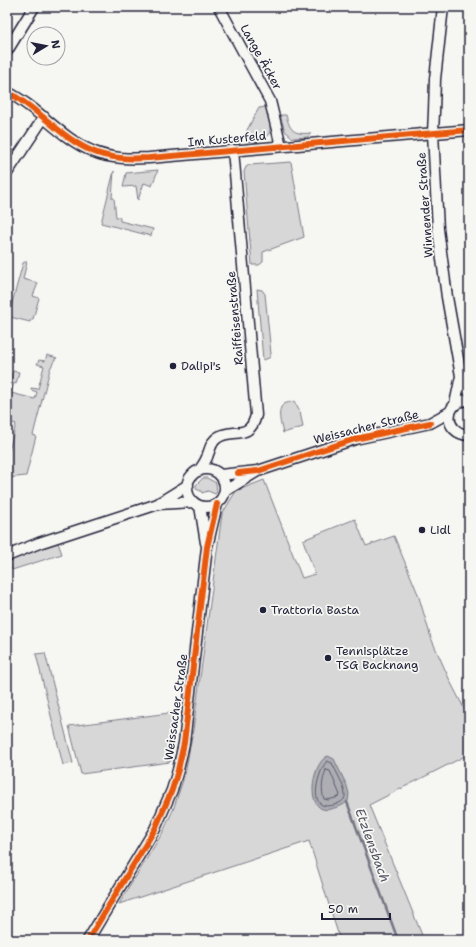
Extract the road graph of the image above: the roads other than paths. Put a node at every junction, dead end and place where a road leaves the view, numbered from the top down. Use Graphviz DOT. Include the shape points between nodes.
graph roads {
  1 [pos="34,7"];
  2 [pos="219,7"];
  3 [pos="443,7"];
  4 [pos="7,51"];
  5 [pos="7,92"];
  6 [pos="44,117"];
  7 [pos="469,130"];
  8 [pos="433,133"];
  9 [pos="281,146"];
  10 [pos="233,150"];
  11 [pos="7,173"];
  12 [pos="460,376"];
  13 [pos="469,392"];
  14 [pos="469,400"];
  15 [pos="453,408"];
  16 [pos="430,423"];
  17 [pos="453,428"];
  18 [pos="467,436"];
  19 [pos="208,455"];
  20 [pos="199,471"];
  21 [pos="258,471"];
  22 [pos="218,474"];
  23 [pos="188,485"];
  24 [pos="225,491"];
  25 [pos="158,504"];
  26 [pos="196,504"];
  27 [pos="217,504"];
  28 [pos="207,547"];
  29 [pos="7,556"];
  30 [pos="88,940"];
  1 -- 4 [label="street"];
  2 -- 9 [label="street, Lange Äcker" via="270,101"];
  3 -- 8 [label="street, Winnender Straße" via="435,79"];
  5 -- 6 [label="street, Im Kusterfeld"];
  6 -- 10 [label="street, Im Kusterfeld" via="82,146 112,157 138,158"];
  6 -- 11 [label="street"];
  7 -- 8 [label="street, Im Kusterfeld"];
  8 -- 9 [label="street, Im Kusterfeld"];
  8 -- 12 [label="street, Winnender Straße" via="439,245"];
  9 -- 10 [label="street, Im Kusterfeld"];
  10 -- 19 [label="street, Raiffeisenstraße" via="256,415 255,421 246,431 216,438 210,446"];
  12 -- 13 [label="street, Winnender Straße"];
  12 -- 15 [label="street, Winnender Straße"];
  14 -- 15 [label="street, Weissacher Straße" via="459,402"];
  15 -- 16 [label="street, Weissacher Straße"];
  15 -- 17 [label="street" via="450,418"];
  16 -- 17 [label="street, Weissacher Straße"];
  16 -- 21 [label="street, Weissacher Straße" via="355,439"];
  17 -- 18 [label="street, Weissacher Straße"];
  19 -- 20 [label="street, Raiffeisenstraße"];
  19 -- 22 [label="street"];
  20 -- 22 [label="street, Weissacher Straße" via="206,469"];
  20 -- 23 [label="street" via="192,475"];
  21 -- 22 [label="street, Weissacher Straße"];
  21 -- 24 [label="street, Weissacher Straße"];
  22 -- 24 [label="street" via="225,484"];
  23 -- 25 [label="street"];
  23 -- 26 [label="street, Weissacher Straße" via="188,494"];
  24 -- 27 [label="street, Weissacher Straße"];
  25 -- 26 [label="street"];
  25 -- 29 [label="street"];
  26 -- 27 [label="street" via="210,507"];
  26 -- 28 [label="street, Weissacher Straße"];
  27 -- 28 [label="street, Weissacher Straße"];
  28 -- 30 [label="street, Weissacher Straße" via="184,743 172,790 155,829"];
}
